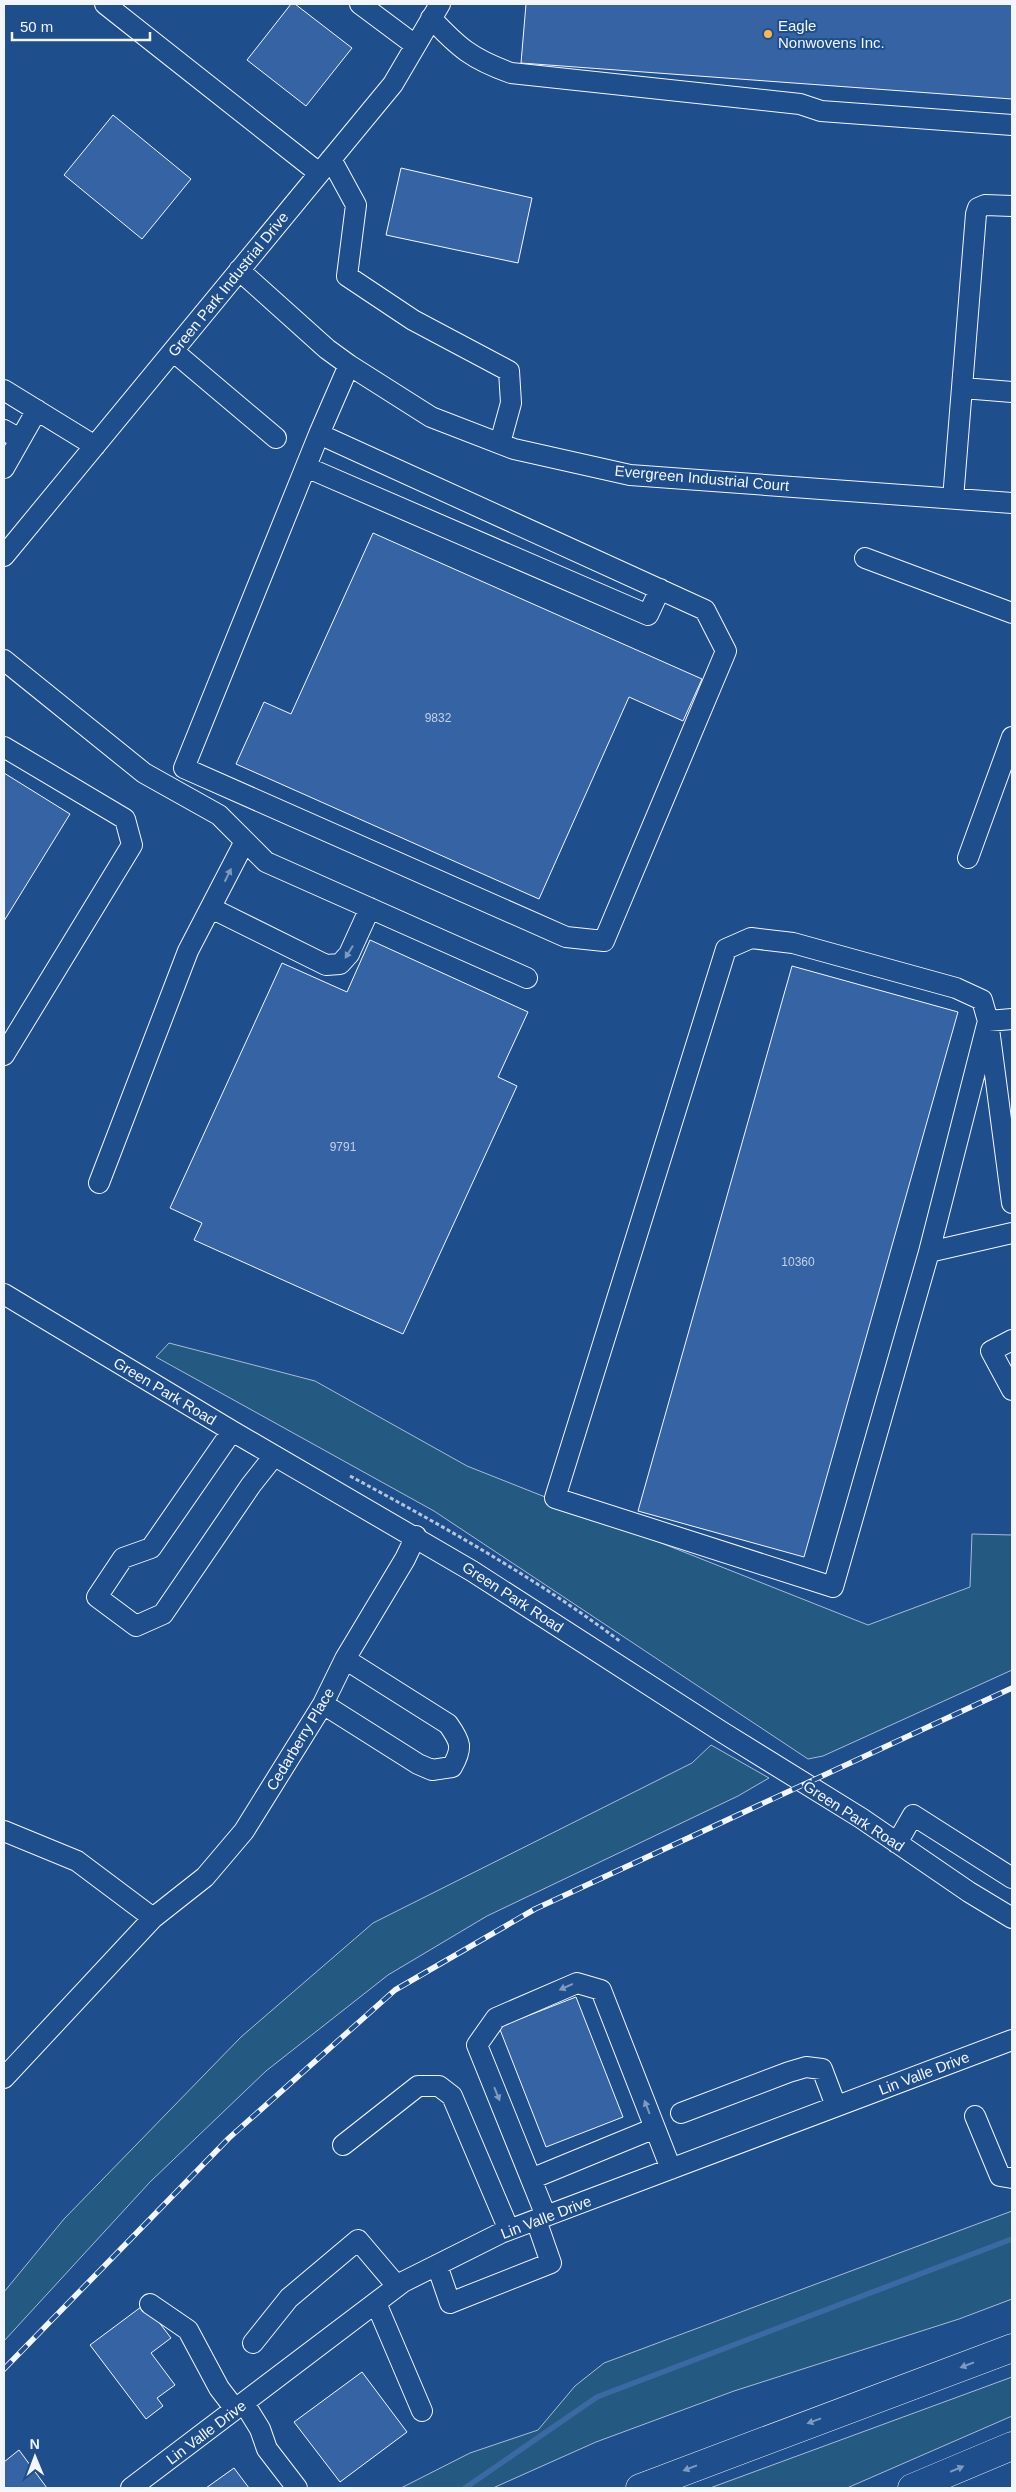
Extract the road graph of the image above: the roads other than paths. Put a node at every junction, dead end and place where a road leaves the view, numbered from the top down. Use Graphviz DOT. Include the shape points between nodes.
graph roads {
  1 [pos="105,4"];
  2 [pos="360,4"];
  3 [pos="435,11"];
  4 [pos="415,45"];
  5 [pos="1012,125"];
  6 [pos="325,166"];
  7 [pos="1012,206"];
  8 [pos="239,270"];
  9 [pos="173,352"];
  10 [pos="350,364"];
  11 [pos="963,388"];
  12 [pos="4,390"];
  13 [pos="1012,392"];
  14 [pos="38,410"];
  15 [pos="319,434"];
  16 [pos="12,435"];
  17 [pos="276,438"];
  18 [pos="500,443"];
  19 [pos="95,446"];
  20 [pos="306,466"];
  21 [pos="4,468"];
  22 [pos="953,498"];
  23 [pos="1012,503"];
  24 [pos="4,556"];
  25 [pos="865,558"];
  26 [pos="660,589"];
  27 [pos="1012,613"];
  28 [pos="4,660"];
  29 [pos="1012,737"];
  30 [pos="4,747"];
  31 [pos="244,843"];
  32 [pos="968,858"];
  33 [pos="211,908"];
  34 [pos="370,908"];
  35 [pos="527,978"];
  36 [pos="1012,1019"];
  37 [pos="988,1021"];
  38 [pos="4,1055"];
  39 [pos="99,1183"];
  40 [pos="1012,1204"];
  41 [pos="1012,1233"];
  42 [pos="929,1252"];
  43 [pos="4,1294"];
  44 [pos="1012,1340"];
  45 [pos="1012,1390"];
  46 [pos="232,1431"];
  47 [pos="274,1456"];
  48 [pos="416,1536"];
  49 [pos="345,1658"];
  50 [pos="323,1704"];
  51 [pos="4,1831"];
  52 [pos="897,1843"];
  53 [pos="1012,1878"];
  54 [pos="153,1918"];
  55 [pos="1012,1918"];
  56 [pos="1012,2040"];
  57 [pos="4,2078"];
  58 [pos="836,2106"];
  59 [pos="680,2113"];
  60 [pos="975,2116"];
  61 [pos="655,2128"];
  62 [pos="343,2146"];
  63 [pos="671,2169"];
  64 [pos="1012,2178"];
  65 [pos="531,2179"];
  66 [pos="541,2218"];
  67 [pos="509,2230"];
  68 [pos="436,2265"];
  69 [pos="397,2286"];
  70 [pos="376,2303"];
  71 [pos="150,2304"];
  72 [pos="254,2343"];
  73 [pos="1012,2348"];
  74 [pos="240,2406"];
  75 [pos="422,2411"];
  76 [pos="1012,2446"];
  77 [pos="131,2488"];
  78 [pos="297,2488"];
  79 [pos="640,2488"];
  80 [pos="912,2488"];
  1 -- 6 [label="street"];
  2 -- 4 [label="street"];
  3 -- 4 [label="street, Green Park Industrial Drive"];
  3 -- 5 [label="street" via="456,46 481,62 511,73 800,104 821,111"];
  4 -- 6 [label="street, Green Park Industrial Drive" via="393,84"];
  6 -- 8 [label="street, Green Park Industrial Drive"];
  6 -- 18 [label="street" via="356,205 347,276 413,320 509,371 511,403"];
  7 -- 11 [label="street" via="985,205 978,208 976,214"];
  8 -- 9 [label="street, Green Park Industrial Drive"];
  8 -- 10 [label="street, Evergreen Industrial Court" via="327,349"];
  9 -- 17 [label="street"];
  9 -- 19 [label="street, Green Park Industrial Drive"];
  10 -- 15 [label="street"];
  10 -- 18 [label="street, Evergreen Industrial Court" via="431,417"];
  11 -- 13 [label="street"];
  11 -- 22 [label="street"];
  12 -- 14 [label="street"];
  14 -- 16 [label="street"];
  14 -- 19 [label="street"];
  15 -- 20 [label="street"];
  15 -- 26 [label="street"];
  16 -- 21 [label="street"];
  18 -- 22 [label="street, Evergreen Industrial Court" via="630,475"];
  19 -- 24 [label="street, Green Park Industrial Drive"];
  20 -- 26 [label="street" via="648,615"];
  20 -- 26 [label="street" via="184,768 566,937 604,941 726,651 705,610"];
  22 -- 23 [label="street, Evergreen Industrial Court"];
  25 -- 27 [label="street"];
  28 -- 31 [label="street" via="144,773 219,815"];
  29 -- 32 [label="street"];
  30 -- 38 [label="street" via="125,819 132,846"];
  33 -- 31 [label="street, one-way"];
  31 -- 34 [label="street" via="266,862"];
  34 -- 33 [label="street, one-way" via="350,954 340,964 326,965"];
  33 -- 39 [label="street" via="188,952"];
  34 -- 35 [label="street"];
  36 -- 37 [label="street"];
  37 -- 40 [label="street"];
  37 -- 42 [label="street"];
  37 -- 42 [label="street" via="982,1000 956,988 793,943 751,938 726,949 555,1498 834,1587"];
  41 -- 42 [label="street"];
  43 -- 46 [label="street, Green Park Road"];
  44 -- 45 [label="street" via="991,1351"];
  46 -- 47 [label="street, Green Park Road"];
  46 -- 47 [label="street" via="151,1548 123,1558 97,1597 136,1626 163,1614"];
  47 -- 48 [label="street, Green Park Road"];
  48 -- 49 [label="street, Cedarberry Place"];
  48 -- 52 [label="street, Green Park Road"];
  49 -- 50 [label="street, Cedarberry Place"];
  49 -- 50 [label="street" via="448,1724 458,1739 460,1754 452,1767 432,1770"];
  50 -- 54 [label="street, Cedarberry Place" via="244,1831 205,1876"];
  51 -- 54 [label="street" via="77,1861"];
  52 -- 53 [label="street" via="913,1815"];
  52 -- 55 [label="street, Green Park Road"];
  54 -- 57 [label="street, Cedarberry Place"];
  56 -- 58 [label="street, Lin Valle Drive"];
  58 -- 59 [label="street" via="822,2069 806,2067"];
  58 -- 63 [label="street, Lin Valle Drive"];
  60 -- 64 [label="street" via="1000,2176"];
  61 -- 63 [label="street"];
  61 -- 65 [label="street"];
  61 -- 65 [label="street, one-way" via="601,1990 577,1983 496,2018 477,2045"];
  62 -- 67 [label="street" via="418,2086 439,2086 452,2096"];
  63 -- 66 [label="street, Lin Valle Drive"];
  65 -- 66 [label="street"];
  66 -- 67 [label="street, Lin Valle Drive"];
  66 -- 68 [label="street" via="551,2264 450,2303"];
  67 -- 68 [label="street, Lin Valle Drive"];
  68 -- 69 [label="street, Lin Valle Drive"];
  69 -- 70 [label="street, Lin Valle Drive"];
  69 -- 72 [label="street" via="358,2240 289,2298"];
  70 -- 74 [label="street, Lin Valle Drive"];
  70 -- 75 [label="street"];
  71 -- 74 [label="street" via="188,2330 218,2388"];
  73 -- 79 [label="highway, one-way"];
  74 -- 77 [label="street, Lin Valle Drive"];
  74 -- 78 [label="street" via="260,2429 267,2449"];
  80 -- 76 [label="highway, one-way"];
}
